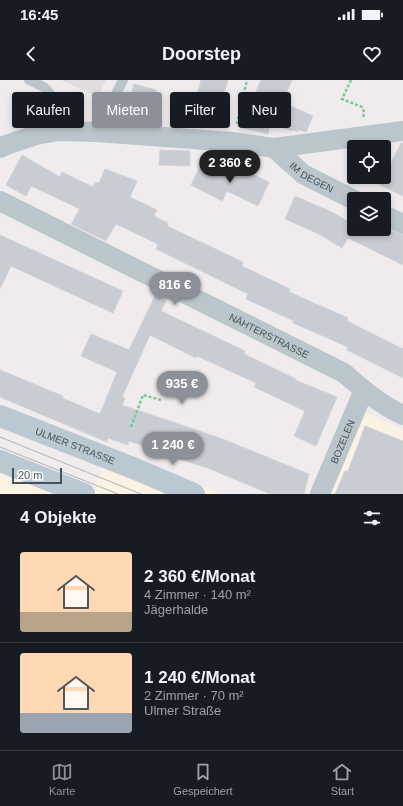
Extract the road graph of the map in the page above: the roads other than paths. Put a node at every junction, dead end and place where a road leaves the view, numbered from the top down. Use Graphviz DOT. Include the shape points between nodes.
graph roads {
  1 [pos="29,80"];
  2 [pos="123,80"];
  3 [pos="403,130"];
  4 [pos="59,131"];
  5 [pos="97,132"];
  6 [pos="0,148"];
  7 [pos="274,148"];
  8 [pos="347,196"];
  9 [pos="0,201"];
  10 [pos="391,218"];
  11 [pos="403,224"];
  12 [pos="364,390"];
  13 [pos="0,416"];
  14 [pos="403,416"];
  15 [pos="0,461"];
  16 [pos="59,490"];
  17 [pos="84,494"];
  18 [pos="194,494"];
  19 [pos="320,494"];
  1 -- 4 [label="lane" via="45,88 52,97"];
  2 -- 5 [label="lane"];
  3 -- 7 [label="street"];
  4 -- 5 [label="street"];
  4 -- 6 [label="street" via="36,135"];
  5 -- 7 [label="street" via="232,142"];
  7 -- 8 [label="street, IM DEGEN" via="303,174"];
  9 -- 12 [label="street, NÄHTERSTRASSE" via="344,373"];
  10 -- 11 [label="street"];
  12 -- 14 [label="street, NÄHTERSTRASSE"];
  12 -- 19 [label="street, BOZELEN"];
  13 -- 18 [label="street, ULMER STRASSE"];
  15 -- 16 [label="street"];
  16 -- 17 [label="street"];
}
